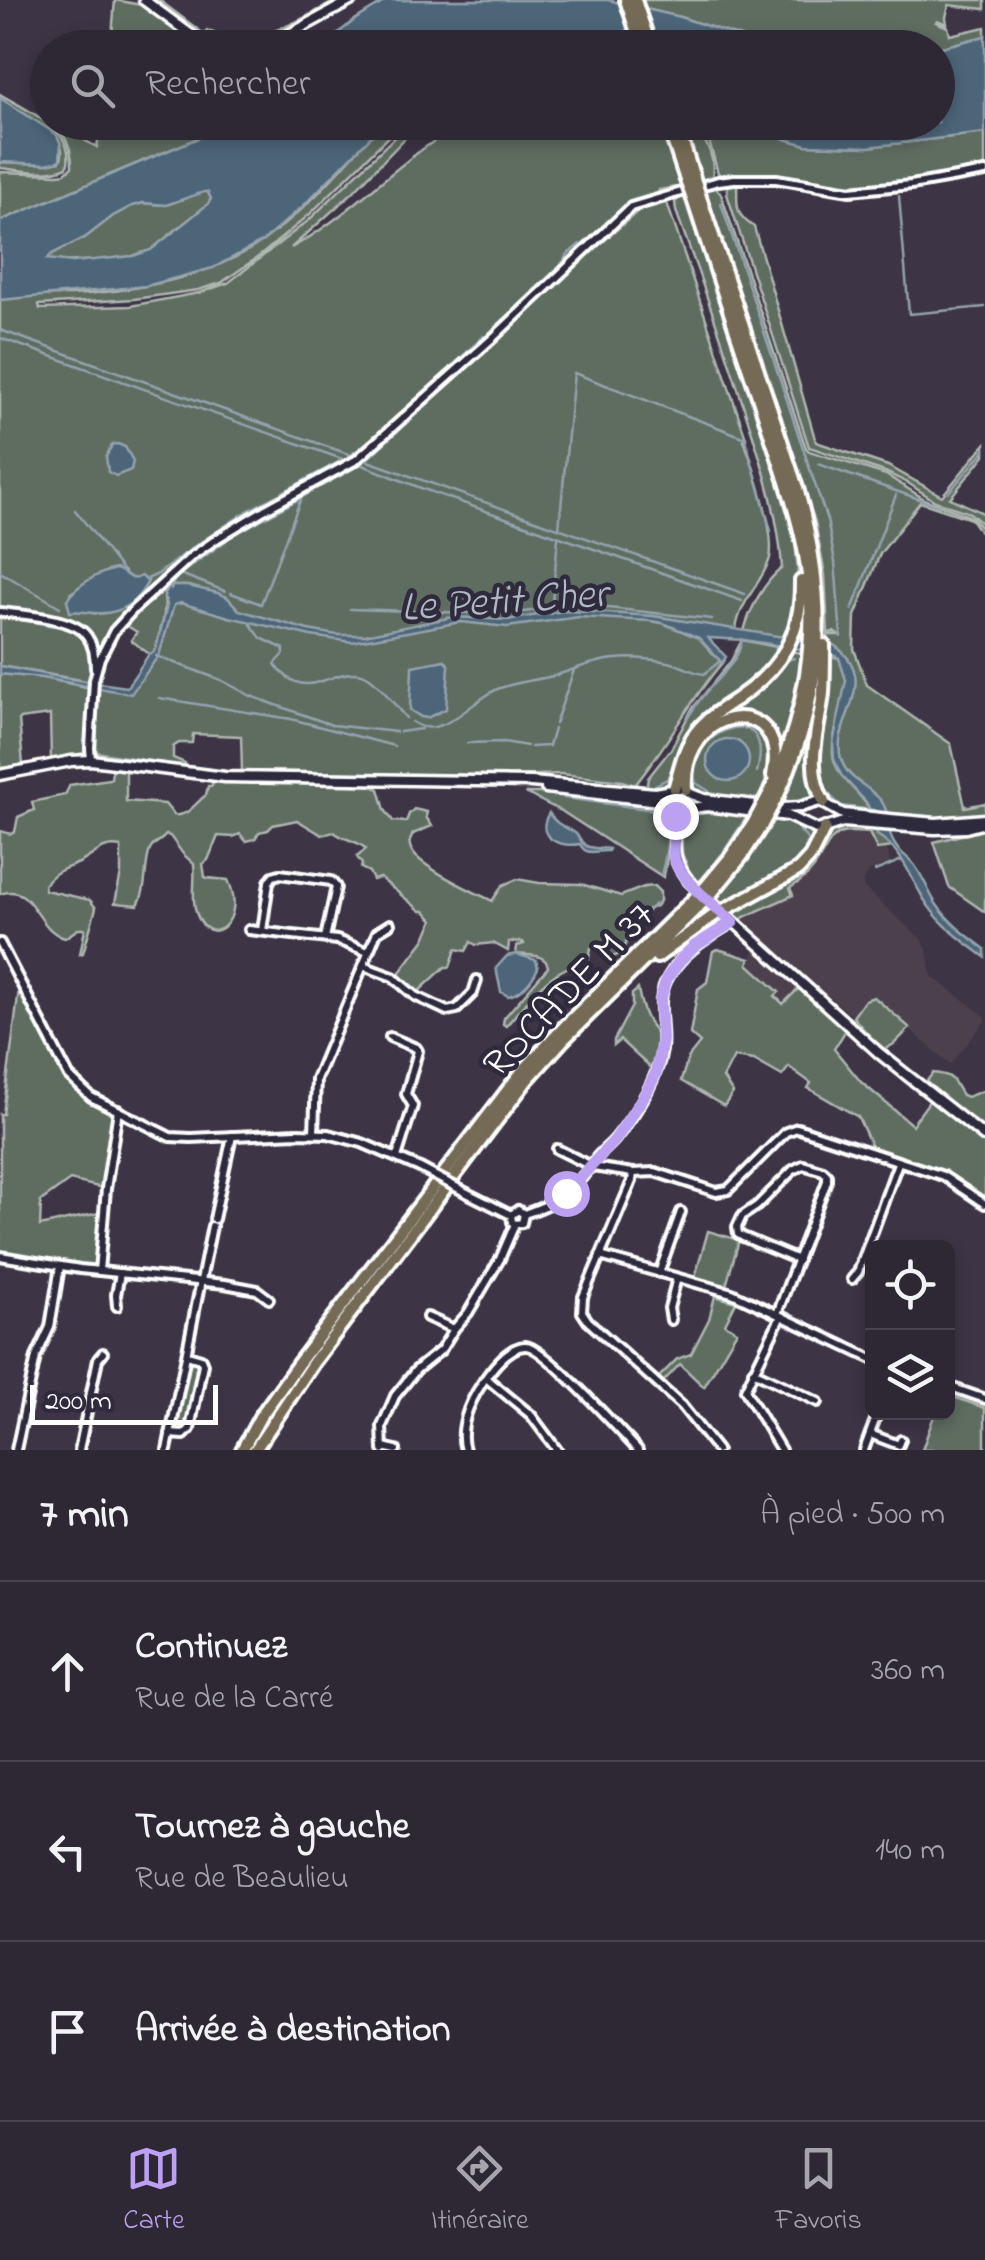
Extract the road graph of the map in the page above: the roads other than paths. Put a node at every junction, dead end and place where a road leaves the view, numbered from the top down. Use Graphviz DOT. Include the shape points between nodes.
graph roads {
  1 [pos="144,0"];
  2 [pos="352,0"];
  3 [pos="626,0"];
  4 [pos="635,0"];
  5 [pos="185,30"];
  6 [pos="296,30"];
  7 [pos="636,30"];
  8 [pos="645,30"];
  9 [pos="676,140"];
  10 [pos="679,140"];
  11 [pos="680,148"];
  12 [pos="985,172"];
  13 [pos="753,370"];
  14 [pos="804,550"];
  15 [pos="0,612"];
  16 [pos="817,632"];
  17 [pos="98,652"];
  18 [pos="816,654"];
  19 [pos="91,760"];
  20 [pos="0,775"];
  21 [pos="497,782"];
  22 [pos="681,791"];
  23 [pos="774,795"];
  24 [pos="808,804"];
  25 [pos="826,804"];
  26 [pos="672,807"];
  27 [pos="686,809"];
  28 [pos="872,821"];
  29 [pos="985,821"];
  30 [pos="806,823"];
  31 [pos="676,825"];
  32 [pos="826,827"];
  33 [pos="704,895"];
  34 [pos="733,922"];
  35 [pos="390,924"];
  36 [pos="249,930"];
  37 [pos="262,931"];
  38 [pos="325,938"];
  39 [pos="0,943"];
  40 [pos="368,952"];
  41 [pos="363,966"];
  42 [pos="477,980"];
  43 [pos="620,983"];
  44 [pos="390,1036"];
  45 [pos="118,1110"];
  46 [pos="314,1133"];
  47 [pos="232,1136"];
  48 [pos="985,1137"];
  49 [pos="556,1149"];
  50 [pos="397,1157"];
  51 [pos="898,1163"];
  52 [pos="592,1166"];
  53 [pos="633,1173"];
  54 [pos="985,1204"];
  55 [pos="681,1212"];
  56 [pos="524,1214"];
  57 [pos="511,1215"];
  58 [pos="515,1224"];
  59 [pos="0,1256"];
  60 [pos="600,1256"];
  61 [pos="798,1260"];
  62 [pos="60,1266"];
  63 [pos="98,1271"];
  64 [pos="120,1273"];
  65 [pos="659,1273"];
  66 [pos="677,1278"];
  67 [pos="852,1280"];
  68 [pos="200,1283"];
  69 [pos="269,1299"];
  70 [pos="117,1306"];
  71 [pos="779,1315"];
  72 [pos="426,1318"];
  73 [pos="671,1320"];
  74 [pos="454,1329"];
  75 [pos="103,1353"];
  76 [pos="186,1355"];
  77 [pos="865,1356"];
  78 [pos="753,1371"];
  79 [pos="486,1378"];
  80 [pos="955,1388"];
  81 [pos="985,1399"];
  82 [pos="818,1402"];
  83 [pos="875,1420"];
  84 [pos="170,1434"];
  85 [pos="870,1434"];
  86 [pos="901,1440"];
  87 [pos="383,1448"];
  88 [pos="16,1450"];
  89 [pos="79,1450"];
  90 [pos="167,1450"];
  91 [pos="242,1450"];
  92 [pos="255,1450"];
  93 [pos="396,1450"];
  94 [pos="465,1450"];
  95 [pos="557,1450"];
  96 [pos="638,1450"];
  97 [pos="717,1450"];
  98 [pos="782,1450"];
  99 [pos="864,1450"];
  1 -- 5 [label="main road"];
  2 -- 6 [label="main road"];
  3 -- 7 [label="highway"];
  4 -- 8 [label="highway"];
  9 -- 11 [label="highway"];
  10 -- 11 [label="highway"];
  11 -- 13 [label="highway, bridge"];
  12 -- 17 [label="street" via="850,191 734,179 631,207 356,460 192,556"];
  13 -- 14 [label="highway"];
  13 -- 16 [label="highway" via="808,526"];
  14 -- 16 [label="highway"];
  14 -- 22 [label="highway" via="800,611 786,650 761,681 696,732 685,750"];
  15 -- 17 [label="street" via="74,626"];
  16 -- 18 [label="highway"];
  17 -- 19 [label="street"];
  18 -- 23 [label="highway, ROCADE M 37"];
  18 -- 25 [label="highway" via="823,692 814,761"];
  19 -- 20 [label="main road"];
  19 -- 21 [label="main road" via="225,776"];
  21 -- 22 [label="main road"];
  21 -- 26 [label="main road"];
  22 -- 23 [label="highway" via="703,735 720,721 739,718 760,725 772,741"];
  22 -- 24 [label="main road" via="782,808"];
  22 -- 26 [label="main road" via="669,796"];
  22 -- 27 [label="main road" via="692,800"];
  23 -- 33 [label="highway, ROCADE M 37, bridge"];
  24 -- 25 [label="main road"];
  24 -- 30 [label="main road"];
  25 -- 28 [label="main road"];
  25 -- 32 [label="main road" via="832,814"];
  26 -- 27 [label="main road"];
  26 -- 31 [label="main road"];
  27 -- 30 [label="main road" via="779,814"];
  27 -- 31 [label="main road"];
  28 -- 29 [label="main road"];
  28 -- 32 [label="main road"];
  30 -- 32 [label="main road"];
  31 -- 34 [label="main road" via="677,864"];
  32 -- 43 [label="highway" via="798,870 721,911"];
  33 -- 43 [label="highway, ROCADE M 37"];
  33 -- 91 [label="highway, ROCADE M 37" via="520,1074 288,1378"];
  34 -- 48 [label="main road"];
  34 -- 52 [label="street" via="695,946 667,978 656,1073"];
  35 -- 40 [label="street" via="379,929"];
  36 -- 37 [label="street"];
  37 -- 38 [label="street"];
  37 -- 38 [label="street" via="270,882 280,874 334,884"];
  38 -- 40 [label="street"];
  39 -- 45 [label="street" via="69,1076"];
  40 -- 41 [label="street"];
  41 -- 42 [label="street" via="447,1011 465,1001"];
  41 -- 46 [label="street" via="316,1079"];
  43 -- 92 [label="highway, ROCADE M 37" via="510,1100"];
  44 -- 50 [label="street" via="418,1051"];
  45 -- 47 [label="street" via="170,1136"];
  45 -- 63 [label="street"];
  46 -- 47 [label="street"];
  46 -- 50 [label="street"];
  47 -- 68 [label="street"];
  49 -- 52 [label="street"];
  50 -- 57 [label="street, bridge"];
  51 -- 53 [label="street" via="797,1128 722,1192 656,1172"];
  51 -- 54 [label="street" via="948,1178"];
  51 -- 67 [label="street"];
  52 -- 53 [label="street"];
  52 -- 56 [label="street" via="558,1199"];
  53 -- 60 [label="street"];
  55 -- 65 [label="street"];
  56 -- 57 [label="street"];
  56 -- 58 [label="street" via="524,1222"];
  57 -- 58 [label="street"];
  58 -- 74 [label="street"];
  59 -- 62 [label="street"];
  60 -- 65 [label="street"];
  60 -- 97 [label="street" via="583,1297 584,1316 682,1406"];
  61 -- 61 [label="street" via="828,1178 803,1164 742,1216 737,1228 742,1237"];
  61 -- 71 [label="street"];
  62 -- 63 [label="street"];
  62 -- 88 [label="street"];
  63 -- 64 [label="street"];
  64 -- 68 [label="street"];
  64 -- 70 [label="street"];
  65 -- 66 [label="street"];
  66 -- 71 [label="street"];
  66 -- 73 [label="street"];
  68 -- 69 [label="street" via="257,1290"];
  68 -- 76 [label="street"];
  71 -- 77 [label="street"];
  71 -- 78 [label="street"];
  72 -- 74 [label="street"];
  74 -- 87 [label="street" via="394,1396 382,1426"];
  75 -- 89 [label="street"];
  76 -- 84 [label="street"];
  76 -- 84 [label="street" via="203,1366 190,1428"];
  78 -- 82 [label="street"];
  78 -- 98 [label="street" via="746,1394"];
  79 -- 94 [label="street" via="464,1426"];
  79 -- 95 [label="street" via="531,1415"];
  79 -- 96 [label="street" via="516,1348 533,1347"];
  80 -- 81 [label="street"];
  83 -- 85 [label="street"];
  84 -- 90 [label="street"];
  85 -- 86 [label="street" via="899,1445"];
  85 -- 99 [label="street"];
  87 -- 93 [label="street"];
}
